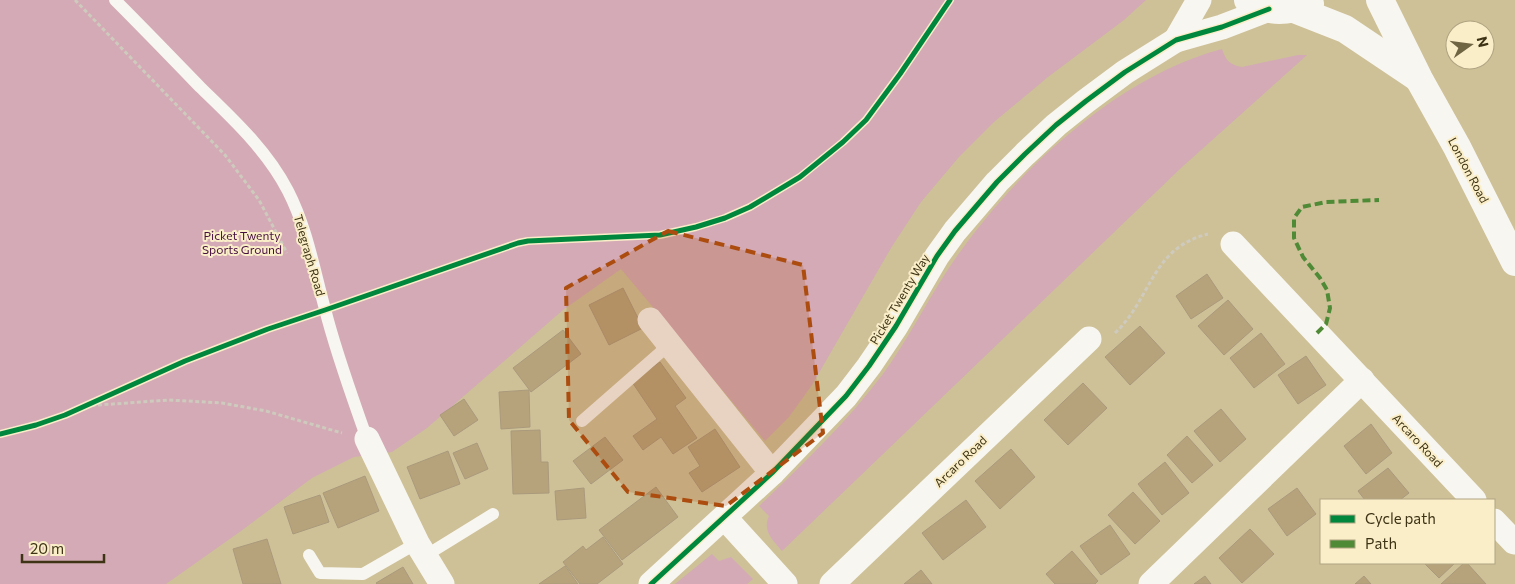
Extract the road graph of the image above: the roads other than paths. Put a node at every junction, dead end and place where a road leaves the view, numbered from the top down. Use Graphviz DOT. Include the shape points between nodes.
graph roads {
  1 [pos="115,0"];
  2 [pos="1199,0"];
  3 [pos="1380,0"];
  4 [pos="1282,5"];
  5 [pos="1176,40"];
  6 [pos="1419,79"];
  7 [pos="1233,244"];
  8 [pos="1515,262"];
  9 [pos="650,320"];
  10 [pos="1089,339"];
  11 [pos="670,344"];
  12 [pos="1362,380"];
  13 [pos="582,421"];
  14 [pos="367,439"];
  15 [pos="772,473"];
  16 [pos="1473,499"];
  17 [pos="493,514"];
  18 [pos="725,518"];
  19 [pos="1495,522"];
  20 [pos="1514,542"];
  21 [pos="421,549"];
  22 [pos="309,555"];
  23 [pos="345,579"];
  24 [pos="442,584"];
  25 [pos="651,584"];
  26 [pos="785,584"];
  27 [pos="832,584"];
  28 [pos="1151,584"];
  1 -- 14 [label="lane, Telegraph Road" via="237,124 268,159 287,189 310,247 335,345"];
  2 -- 5 [label="street"];
  3 -- 6 [label="main road, London Road"];
  4 -- 5 [label="street"];
  4 -- 6 [label="main road" via="1344,29"];
  5 -- 15 [label="street, Picket Twenty Way" via="1125,72 1071,113 997,182 937,256 864,373"];
  6 -- 8 [label="main road, London Road" via="1458,147"];
  7 -- 12 [label="street, Arcaro Road"];
  9 -- 11 [label="street"];
  10 -- 27 [label="street, Arcaro Road"];
  11 -- 13 [label="lane"];
  11 -- 15 [label="street"];
  12 -- 16 [label="street, Arcaro Road"];
  12 -- 28 [label="street"];
  14 -- 21 [label="street, Telegraph Road"];
  15 -- 18 [label="street, Picket Twenty Way"];
  17 -- 21 [label="lane"];
  18 -- 25 [label="street, Picket Twenty Way"];
  18 -- 26 [label="street"];
  19 -- 20 [label="street"];
  21 -- 23 [label="lane"];
  21 -- 24 [label="street, Telegraph Road"];
  22 -- 23 [label="lane" via="320,573"];
}
